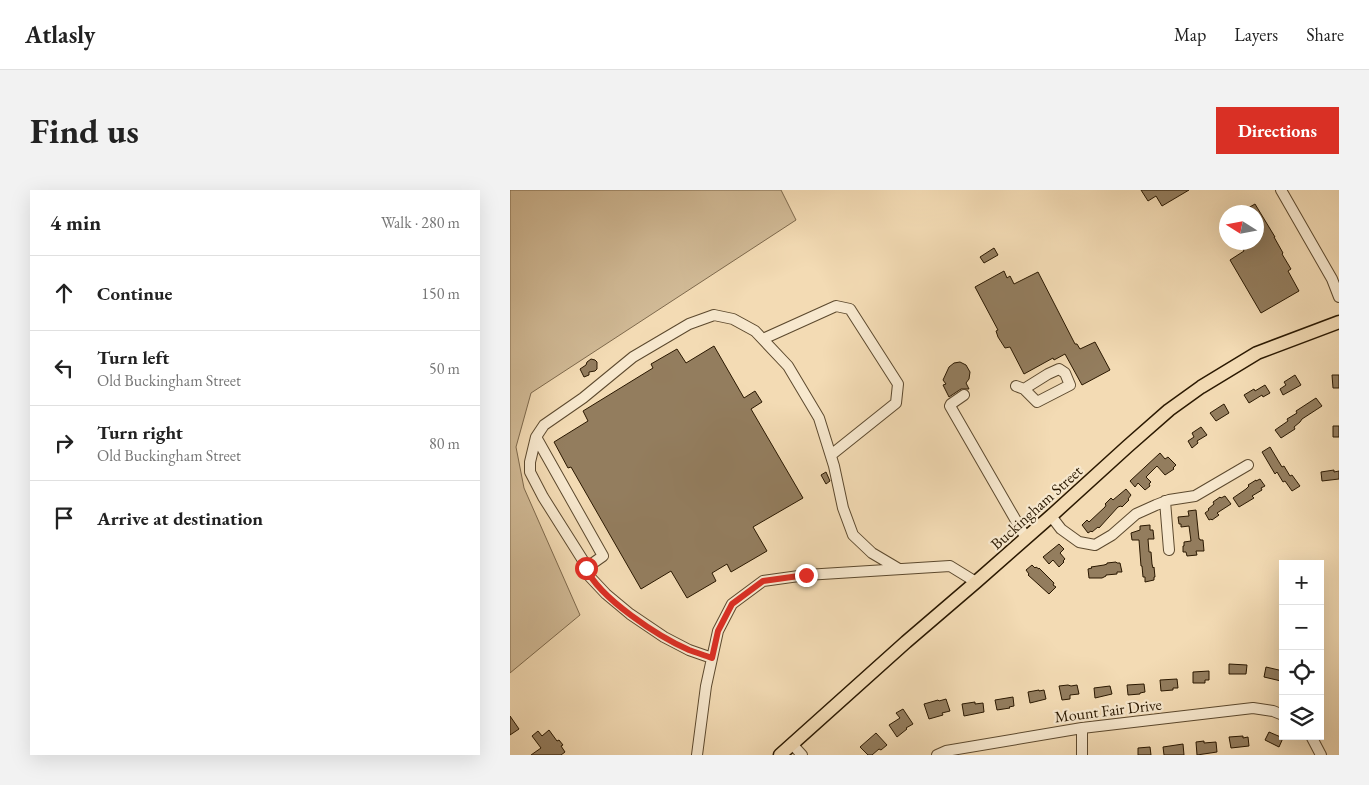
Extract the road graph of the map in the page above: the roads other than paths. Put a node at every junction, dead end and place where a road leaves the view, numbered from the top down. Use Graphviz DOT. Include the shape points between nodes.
graph roads {
  1 [pos="1281,190"];
  2 [pos="1339,297"];
  3 [pos="1339,322"];
  4 [pos="762,339"];
  5 [pos="964,396"];
  6 [pos="536,438"];
  7 [pos="831,455"];
  8 [pos="1248,465"];
  9 [pos="1166,501"];
  10 [pos="1051,516"];
  11 [pos="1026,538"];
  12 [pos="1169,550"];
  13 [pos="586,568"];
  14 [pos="899,569"];
  15 [pos="976,582"];
  16 [pos="712,658"];
  17 [pos="1279,713"];
  18 [pos="1082,728"];
  19 [pos="1313,740"];
  20 [pos="792,744"];
  21 [pos="697,755"];
  22 [pos="780,755"];
  23 [pos="802,755"];
  24 [pos="937,755"];
  25 [pos="1082,755"];
  26 [pos="1321,755"];
  1 -- 2 [label="street"];
  3 -- 10 [label="main road, Buckingham Street" via="1257,353 1201,387 1162,416"];
  4 -- 6 [label="street" via="755,331 733,319 714,315 689,324 633,357 544,425"];
  4 -- 7 [label="street" via="788,366 819,418"];
  4 -- 7 [label="street" via="836,306 850,309 898,384 896,403"];
  5 -- 11 [label="street" via="950,406"];
  6 -- 13 [label="street" via="530,472"];
  6 -- 13 [label="street" via="603,556"];
  7 -- 14 [label="street" via="853,535 872,553"];
  8 -- 9 [label="street" via="1195,496"];
  9 -- 10 [label="street" via="1136,514 1096,545 1079,542 1061,529"];
  9 -- 12 [label="street"];
  10 -- 11 [label="main road, Buckingham Street"];
  11 -- 15 [label="main road, Buckingham Street"];
  13 -- 16 [label="street" via="590,578 630,614 664,637"];
  14 -- 15 [label="street" via="950,566"];
  14 -- 16 [label="street" via="763,581 732,604 718,631"];
  15 -- 20 [label="main road, Buckingham Street"];
  16 -- 21 [label="street"];
  17 -- 18 [label="street, Mount Fair Drive" via="1253,708"];
  18 -- 24 [label="street, Mount Fair Drive"];
  18 -- 25 [label="street"];
  19 -- 26 [label="street"];
  20 -- 22 [label="main road, Buckingham Street"];
  20 -- 23 [label="street"];
}
